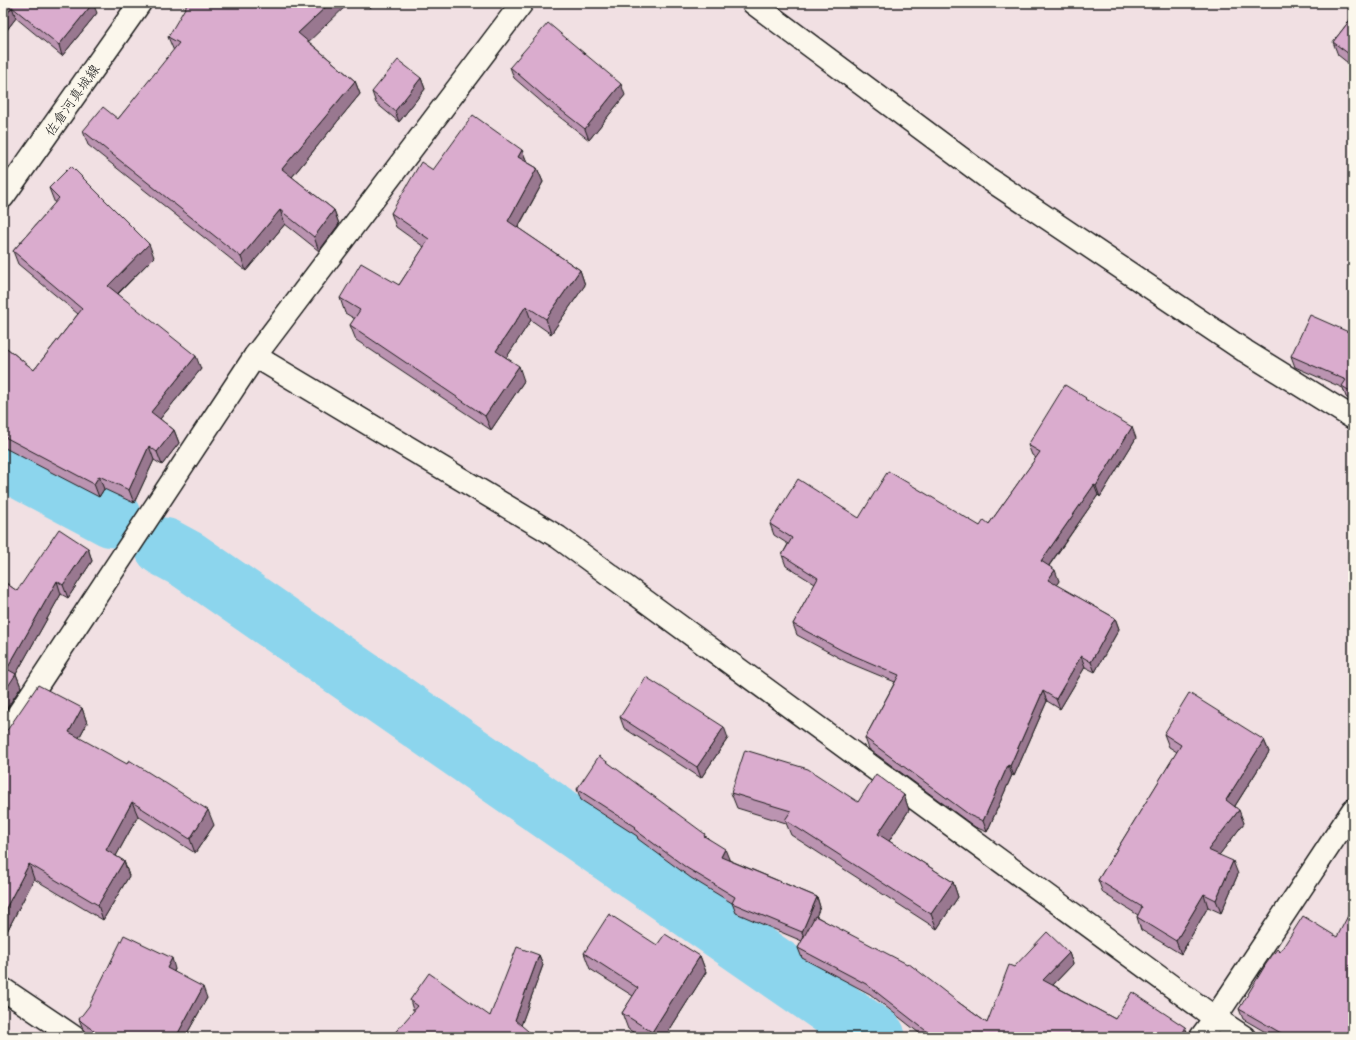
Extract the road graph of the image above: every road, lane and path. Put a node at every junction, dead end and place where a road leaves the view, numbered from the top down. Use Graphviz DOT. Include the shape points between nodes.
graph roads {
  1 [pos="140,3"];
  2 [pos="522,3"];
  3 [pos="753,3"];
  4 [pos="3,197"];
  5 [pos="255,356"];
  6 [pos="1353,418"];
  7 [pos="3,737"];
  8 [pos="1353,810"];
  9 [pos="3,989"];
  10 [pos="1215,1018"];
  11 [pos="74,1037"];
  12 [pos="1201,1037"];
  13 [pos="1244,1037"];
  1 -- 4 [label="street, 佐倉河真城線"];
  2 -- 5 [label="street"];
  3 -- 6 [label="street" via="989,179 1245,351"];
  5 -- 7 [label="street"];
  5 -- 10 [label="street" via="558,537"];
  8 -- 10 [label="street"];
  9 -- 11 [label="street"];
  10 -- 12 [label="street"];
  10 -- 13 [label="street"];
}
